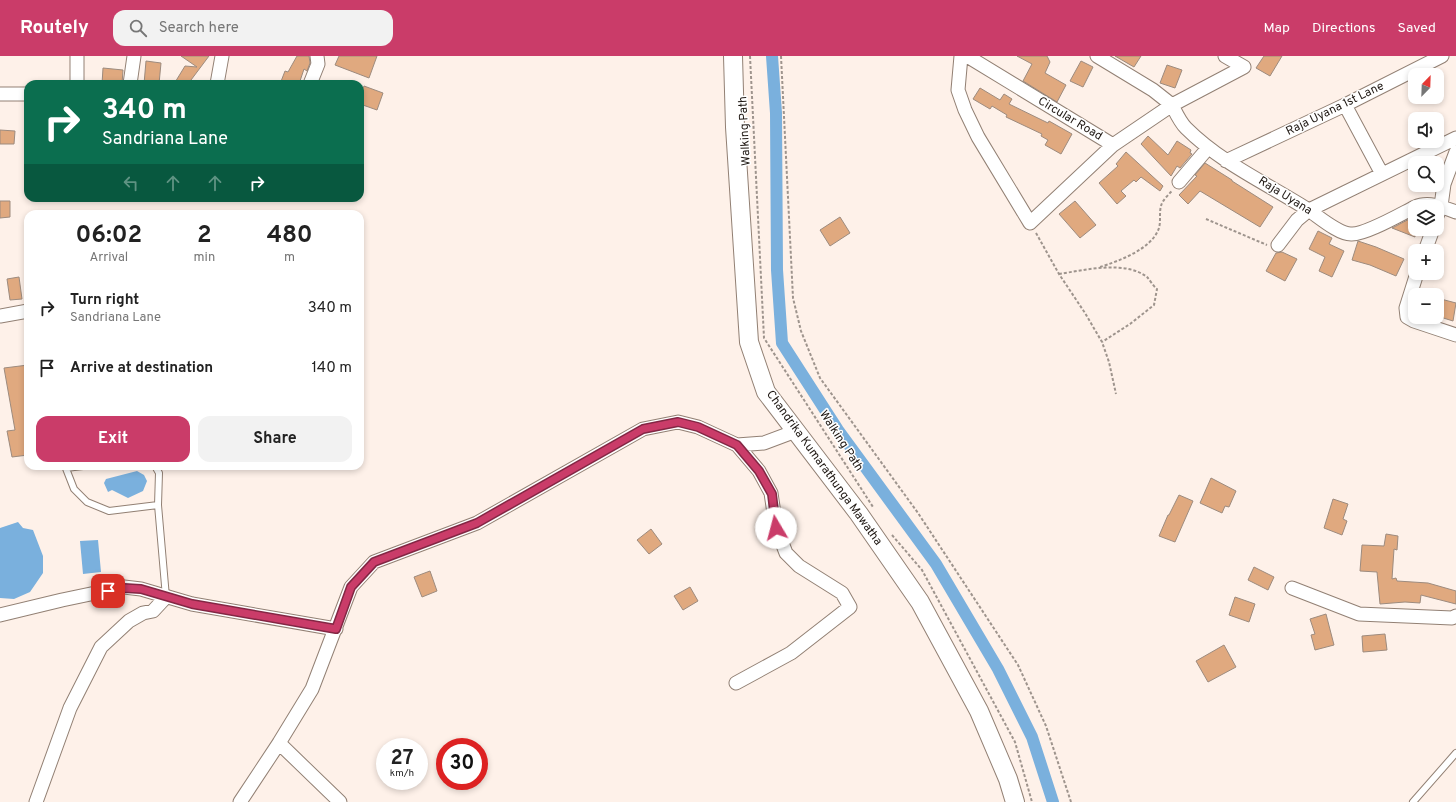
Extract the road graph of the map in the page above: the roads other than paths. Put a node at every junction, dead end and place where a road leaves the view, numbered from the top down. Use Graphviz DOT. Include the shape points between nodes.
graph roads {
  1 [pos="77,56"];
  2 [pos="134,56"];
  3 [pos="222,56"];
  4 [pos="317,56"];
  5 [pos="733,56"];
  6 [pos="961,56"];
  7 [pos="967,56"];
  8 [pos="1097,56"];
  9 [pos="1225,56"];
  10 [pos="1442,56"];
  11 [pos="77,80"];
  12 [pos="131,80"];
  13 [pos="218,80"];
  14 [pos="312,80"];
  15 [pos="0,94"];
  16 [pos="24,94"];
  17 [pos="1172,105"];
  18 [pos="1346,105"];
  19 [pos="1456,138"];
  20 [pos="1113,145"];
  21 [pos="1208,148"];
  22 [pos="1456,152"];
  23 [pos="1226,161"];
  24 [pos="1382,174"];
  25 [pos="1179,182"];
  26 [pos="1441,200"];
  27 [pos="1308,210"];
  28 [pos="1408,210"];
  29 [pos="1444,211"];
  30 [pos="1456,212"];
  31 [pos="1278,245"];
  32 [pos="1415,280"];
  33 [pos="24,312"];
  34 [pos="0,316"];
  35 [pos="1456,335"];
  36 [pos="796,431"];
  37 [pos="737,445"];
  38 [pos="67,470"];
  39 [pos="157,470"];
  40 [pos="158,505"];
  41 [pos="1292,588"];
  42 [pos="166,597"];
  43 [pos="0,615"];
  44 [pos="1456,616"];
  45 [pos="336,629"];
  46 [pos="736,683"];
  47 [pos="280,743"];
  48 [pos="1456,753"];
  49 [pos="36,802"];
  50 [pos="240,802"];
  51 [pos="340,802"];
  52 [pos="1015,802"];
  53 [pos="1413,802"];
  1 -- 11 [label="street"];
  2 -- 12 [label="street"];
  3 -- 13 [label="street"];
  4 -- 14 [label="street" via="318,64"];
  5 -- 36 [label="main road, Chandrika Kumarathunga Mawatha" via="749,342 766,392"];
  6 -- 20 [label="street" via="958,90 964,110 1030,224"];
  7 -- 20 [label="street, Circular Road"];
  8 -- 17 [label="street" via="1153,90"];
  9 -- 17 [label="street, Circular Road" via="1244,67"];
  10 -- 18 [label="street, Raja Uyana 1st Lane"];
  15 -- 16 [label="street"];
  17 -- 20 [label="street, Circular Road"];
  17 -- 21 [label="street, Raja Uyana" via="1185,127"];
  18 -- 23 [label="street, Raja Uyana 1st Lane"];
  18 -- 24 [label="street"];
  19 -- 24 [label="street"];
  21 -- 23 [label="street, Raja Uyana"];
  21 -- 25 [label="street"];
  22 -- 26 [label="street"];
  23 -- 27 [label="street, Raja Uyana"];
  24 -- 27 [label="street"];
  27 -- 28 [label="street, Raja Uyana" via="1350,235 1361,233"];
  27 -- 31 [label="street"];
  29 -- 30 [label="street, Raja Uyana"];
  32 -- 35 [label="street" via="1406,308 1406,317"];
  33 -- 34 [label="street"];
  36 -- 37 [label="street" via="764,443"];
  36 -- 52 [label="main road, Chandrika Kumarathunga Mawatha" via="859,514 920,602 979,711"];
  37 -- 45 [label="street" via="698,427 678,422 643,429 477,523 374,562 351,587"];
  37 -- 46 [label="street" via="759,471 772,494 776,528 786,553 799,566 842,593 850,606 791,653"];
  38 -- 40 [label="lane" via="74,490 87,502 110,510"];
  39 -- 40 [label="lane" via="159,473"];
  40 -- 42 [label="lane"];
  41 -- 44 [label="street" via="1359,614 1452,618"];
  42 -- 43 [label="street" via="141,589 124,588"];
  42 -- 45 [label="street" via="192,604"];
  42 -- 49 [label="street" via="153,611 129,621 101,647 70,708"];
  45 -- 47 [label="street" via="312,689"];
  47 -- 50 [label="street"];
  47 -- 51 [label="street"];
  48 -- 53 [label="lane"];
}
